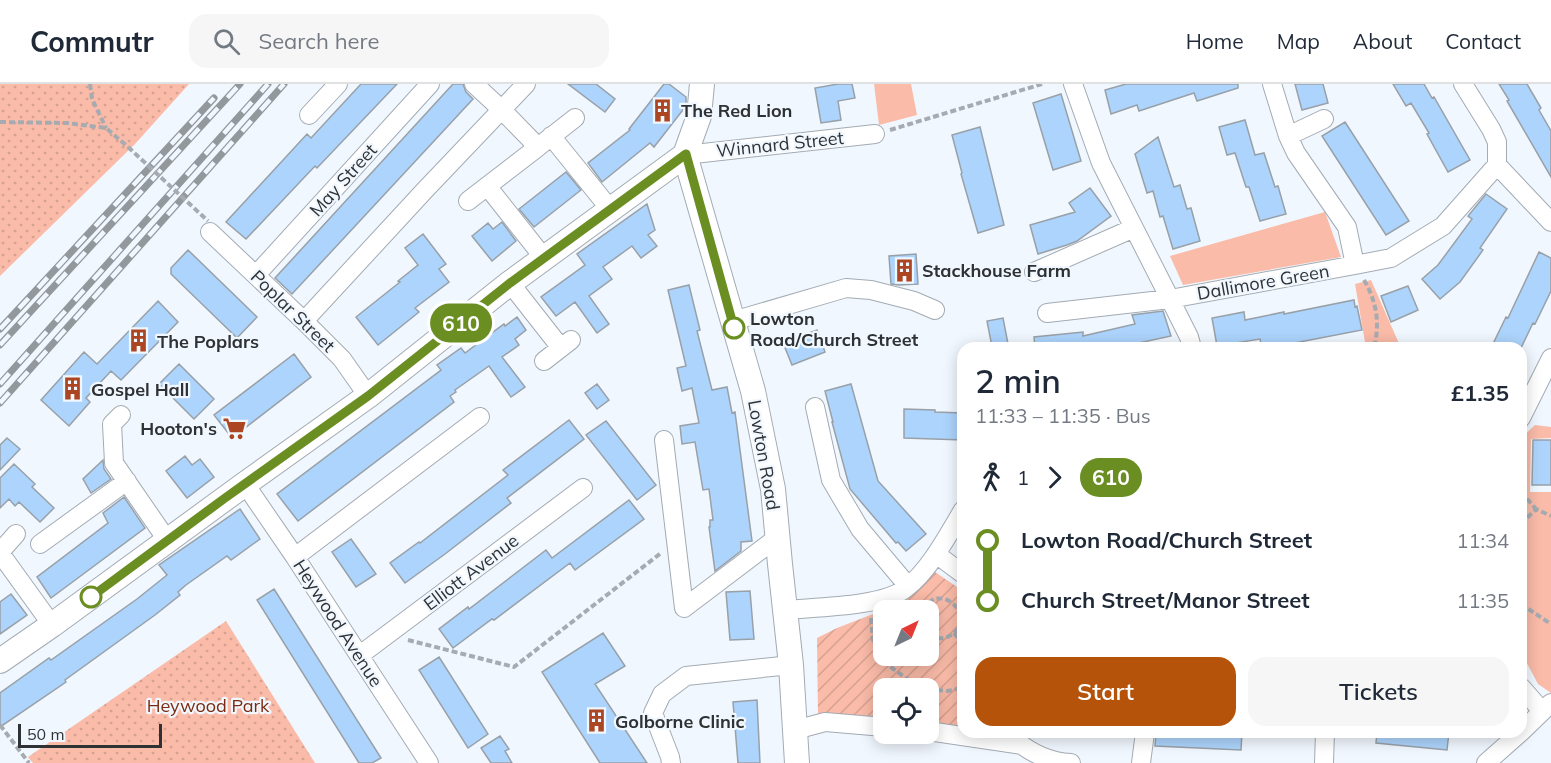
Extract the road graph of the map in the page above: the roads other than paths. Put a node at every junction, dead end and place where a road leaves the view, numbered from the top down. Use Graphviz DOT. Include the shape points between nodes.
graph roads {
  1 [pos="338,84"];
  2 [pos="430,84"];
  3 [pos="474,84"];
  4 [pos="526,84"];
  5 [pos="702,84"];
  6 [pos="1073,84"];
  7 [pos="1272,84"];
  8 [pos="1463,84"];
  9 [pos="502,110"];
  10 [pos="309,115"];
  11 [pos="575,118"];
  12 [pos="1323,119"];
  13 [pos="875,134"];
  14 [pos="1288,136"];
  15 [pos="544,142"];
  16 [pos="686,154"];
  17 [pos="1497,165"];
  18 [pos="487,186"];
  19 [pos="468,201"];
  20 [pos="610,209"];
  21 [pos="1551,222"];
  22 [pos="209,227"];
  23 [pos="1134,228"];
  24 [pos="544,258"];
  25 [pos="1355,265"];
  26 [pos="1034,272"];
  27 [pos="256,275"];
  28 [pos="510,283"];
  29 [pos="1170,299"];
  30 [pos="935,310"];
  31 [pos="1047,313"];
  32 [pos="304,321"];
  33 [pos="733,321"];
  34 [pos="1190,342"];
  35 [pos="1551,358"];
  36 [pos="544,361"];
  37 [pos="368,396"];
  38 [pos="1527,406"];
  39 [pos="814,407"];
  40 [pos="121,415"];
  41 [pos="480,417"];
  42 [pos="664,440"];
  43 [pos="127,481"];
  44 [pos="245,484"];
  45 [pos="583,488"];
  46 [pos="957,520"];
  47 [pos="16,534"];
  48 [pos="777,537"];
  49 [pos="167,540"];
  50 [pos="40,544"];
  51 [pos="0,553"];
  52 [pos="936,554"];
  53 [pos="295,557"];
  54 [pos="957,570"];
  55 [pos="909,586"];
  56 [pos="785,610"];
  57 [pos="52,626"];
  58 [pos="360,655"];
  59 [pos="0,662"];
  60 [pos="791,665"];
  61 [pos="1527,692"];
  62 [pos="1546,707"];
  63 [pos="873,726"];
  64 [pos="1527,726"];
  65 [pos="795,730"];
  66 [pos="939,733"];
  67 [pos="957,735"];
  68 [pos="975,738"];
  69 [pos="1014,738"];
  70 [pos="1144,738"];
  71 [pos="1325,738"];
  72 [pos="1514,738"];
  73 [pos="1022,745"];
  74 [pos="429,763"];
  75 [pos="671,763"];
  76 [pos="797,763"];
  77 [pos="1071,763"];
  78 [pos="1141,763"];
  79 [pos="1324,763"];
  80 [pos="1486,763"];
  1 -- 10 [label="street"];
  2 -- 27 [label="street, May Street"];
  3 -- 9 [label="street"];
  4 -- 9 [label="street"];
  5 -- 16 [label="main road" via="699,116"];
  6 -- 23 [label="street" via="1101,163"];
  7 -- 14 [label="street, Dallimore Green"];
  8 -- 17 [label="street" via="1497,142"];
  9 -- 15 [label="street"];
  9 -- 32 [label="street"];
  11 -- 15 [label="street"];
  12 -- 14 [label="street"];
  13 -- 16 [label="street, Winnard Street"];
  14 -- 25 [label="street, Dallimore Green" via="1347,227"];
  15 -- 18 [label="street"];
  15 -- 20 [label="street"];
  16 -- 20 [label="main road"];
  16 -- 33 [label="main road, Lowton Road"];
  17 -- 21 [label="street"];
  17 -- 25 [label="street, Dallimore Green" via="1443,226 1391,258"];
  18 -- 19 [label="street"];
  18 -- 24 [label="street"];
  20 -- 24 [label="main road"];
  22 -- 27 [label="street, Poplar Street"];
  23 -- 26 [label="street"];
  23 -- 29 [label="street"];
  24 -- 28 [label="main road"];
  25 -- 29 [label="street, Dallimore Green"];
  27 -- 32 [label="street, Poplar Street"];
  28 -- 36 [label="street" via="566,344"];
  28 -- 37 [label="main road"];
  29 -- 31 [label="street, Dallimore Green"];
  29 -- 34 [label="street"];
  30 -- 33 [label="street" via="871,290 846,288"];
  32 -- 37 [label="street, Poplar Street" via="342,359"];
  33 -- 48 [label="main road, Lowton Road" via="771,478"];
  35 -- 38 [label="street"];
  37 -- 44 [label="main road"];
  39 -- 55 [label="street" via="831,480 851,531"];
  40 -- 43 [label="street" via="112,424 114,462"];
  41 -- 53 [label="street"];
  42 -- 48 [label="street" via="684,608"];
  43 -- 49 [label="street"];
  43 -- 50 [label="street"];
  44 -- 49 [label="main road"];
  44 -- 53 [label="street, Heywood Avenue"];
  45 -- 58 [label="street, Elliott Avenue"];
  46 -- 52 [label="street"];
  47 -- 51 [label="street"];
  48 -- 56 [label="main road, Lowton Road"];
  49 -- 57 [label="main road"];
  51 -- 57 [label="street"];
  52 -- 54 [label="street"];
  52 -- 55 [label="street"];
  53 -- 58 [label="street, Heywood Avenue"];
  55 -- 56 [label="street" via="895,595 870,602"];
  56 -- 60 [label="main road, Lowton Road"];
  57 -- 59 [label="main road"];
  58 -- 74 [label="street, Heywood Avenue"];
  60 -- 65 [label="main road, Lowton Road"];
  60 -- 75 [label="street" via="686,676 662,694 653,713"];
  61 -- 62 [label="street"];
  62 -- 64 [label="street"];
  63 -- 65 [label="street" via="825,722"];
  65 -- 76 [label="main road, Lowton Road"];
  66 -- 67 [label="street"];
  68 -- 73 [label="street"];
  69 -- 73 [label="street"];
  70 -- 78 [label="street"];
  71 -- 79 [label="street"];
  72 -- 80 [label="street"];
  73 -- 77 [label="street" via="1058,762"];
}
